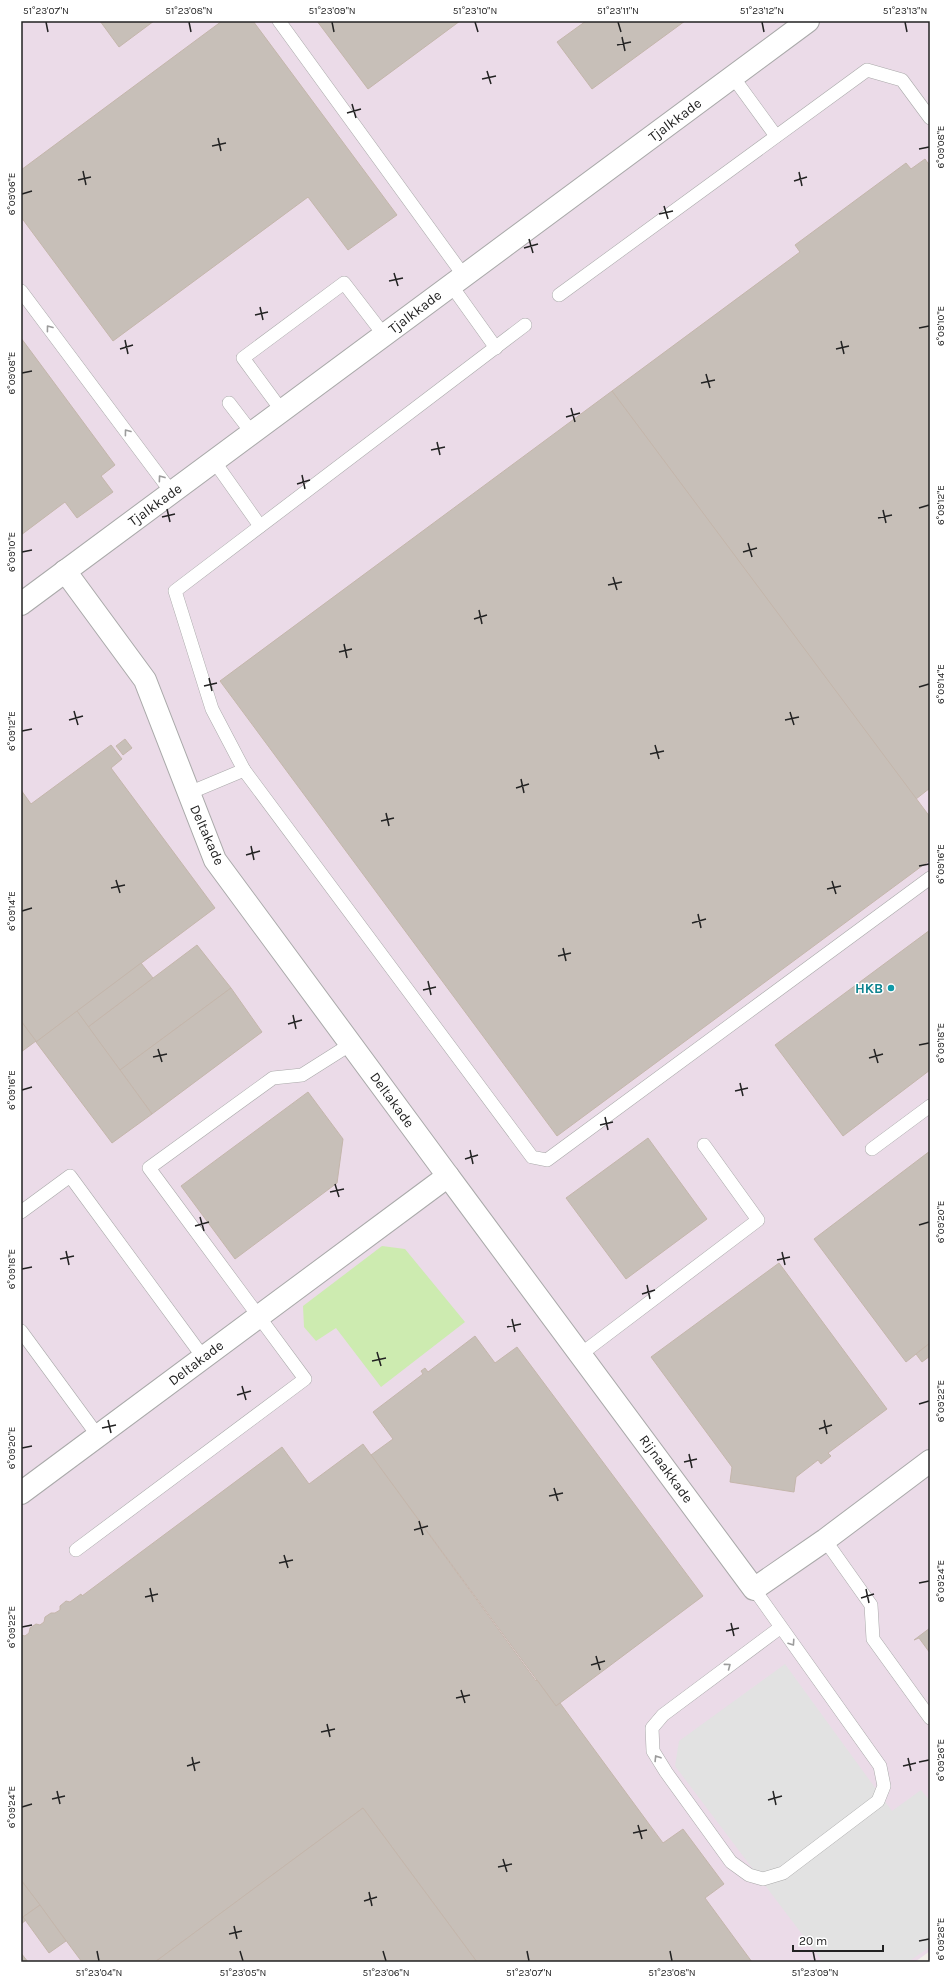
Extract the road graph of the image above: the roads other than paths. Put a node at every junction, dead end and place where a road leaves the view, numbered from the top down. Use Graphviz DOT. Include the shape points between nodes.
graph roads {
  1 [pos="279,21"];
  2 [pos="808,21"];
  3 [pos="733,77"];
  4 [pos="930,118"];
  5 [pos="776,136"];
  6 [pos="458,281"];
  7 [pos="21,290"];
  8 [pos="559,295"];
  9 [pos="526,326"];
  10 [pos="384,335"];
  11 [pos="496,348"];
  12 [pos="229,403"];
  13 [pos="282,411"];
  14 [pos="252,433"];
  15 [pos="214,461"];
  16 [pos="172,493"];
  17 [pos="260,526"];
  18 [pos="65,571"];
  19 [pos="21,604"];
  20 [pos="244,770"];
  21 [pos="189,793"];
  22 [pos="930,878"];
  23 [pos="351,1044"];
  24 [pos="930,1106"];
  25 [pos="704,1145"];
  26 [pos="872,1150"];
  27 [pos="448,1176"];
  28 [pos="21,1212"];
  29 [pos="258,1317"];
  30 [pos="21,1331"];
  31 [pos="581,1354"];
  32 [pos="203,1357"];
  33 [pos="98,1436"];
  34 [pos="930,1461"];
  35 [pos="21,1493"];
  36 [pos="825,1540"];
  37 [pos="76,1550"];
  38 [pos="754,1589"];
  39 [pos="781,1627"];
  40 [pos="930,1718"];
  1 -- 6 [label="lane"];
  2 -- 3 [label="street, Tjalkkade"];
  3 -- 5 [label="lane"];
  3 -- 6 [label="street, Tjalkkade"];
  4 -- 5 [label="lane" via="902,80 867,70"];
  5 -- 8 [label="lane"];
  6 -- 10 [label="street, Tjalkkade"];
  6 -- 11 [label="lane"];
  16 -- 7 [label="lane, one-way"];
  9 -- 11 [label="lane"];
  10 -- 13 [label="street, Tjalkkade"];
  10 -- 13 [label="lane" via="344,283 243,358"];
  11 -- 17 [label="lane"];
  12 -- 14 [label="lane"];
  13 -- 14 [label="street, Tjalkkade"];
  14 -- 15 [label="street, Tjalkkade"];
  15 -- 16 [label="street, Tjalkkade"];
  15 -- 17 [label="lane"];
  16 -- 18 [label="street, Tjalkkade"];
  17 -- 20 [label="lane" via="175,591 212,709"];
  18 -- 19 [label="street, Tjalkkade"];
  18 -- 21 [label="street, Deltakade" via="145,680"];
  20 -- 21 [label="lane"];
  20 -- 22 [label="lane" via="532,1157 547,1160"];
  21 -- 23 [label="street, Deltakade" via="215,860"];
  23 -- 27 [label="street, Deltakade"];
  23 -- 29 [label="lane" via="302,1075 273,1078 149,1168"];
  24 -- 26 [label="lane"];
  25 -- 31 [label="lane" via="758,1220"];
  27 -- 29 [label="street, Deltakade"];
  27 -- 31 [label="street, Rijnaakkade"];
  28 -- 32 [label="lane" via="70,1176"];
  29 -- 32 [label="street, Deltakade"];
  29 -- 37 [label="lane" via="304,1379"];
  30 -- 33 [label="lane"];
  31 -- 38 [label="street, Rijnaakkade"];
  32 -- 33 [label="street, Deltakade"];
  33 -- 35 [label="street, Deltakade"];
  34 -- 36 [label="street"];
  36 -- 38 [label="street"];
  36 -- 40 [label="lane" via="871,1605 873,1639"];
  38 -- 39 [label="lane"];
  39 -- 39 [label="lane, one-way" via="880,1766 884,1786 878,1801 783,1873 763,1879 749,1875 731,1862 652,1751 652,1728 663,1715"];
}
